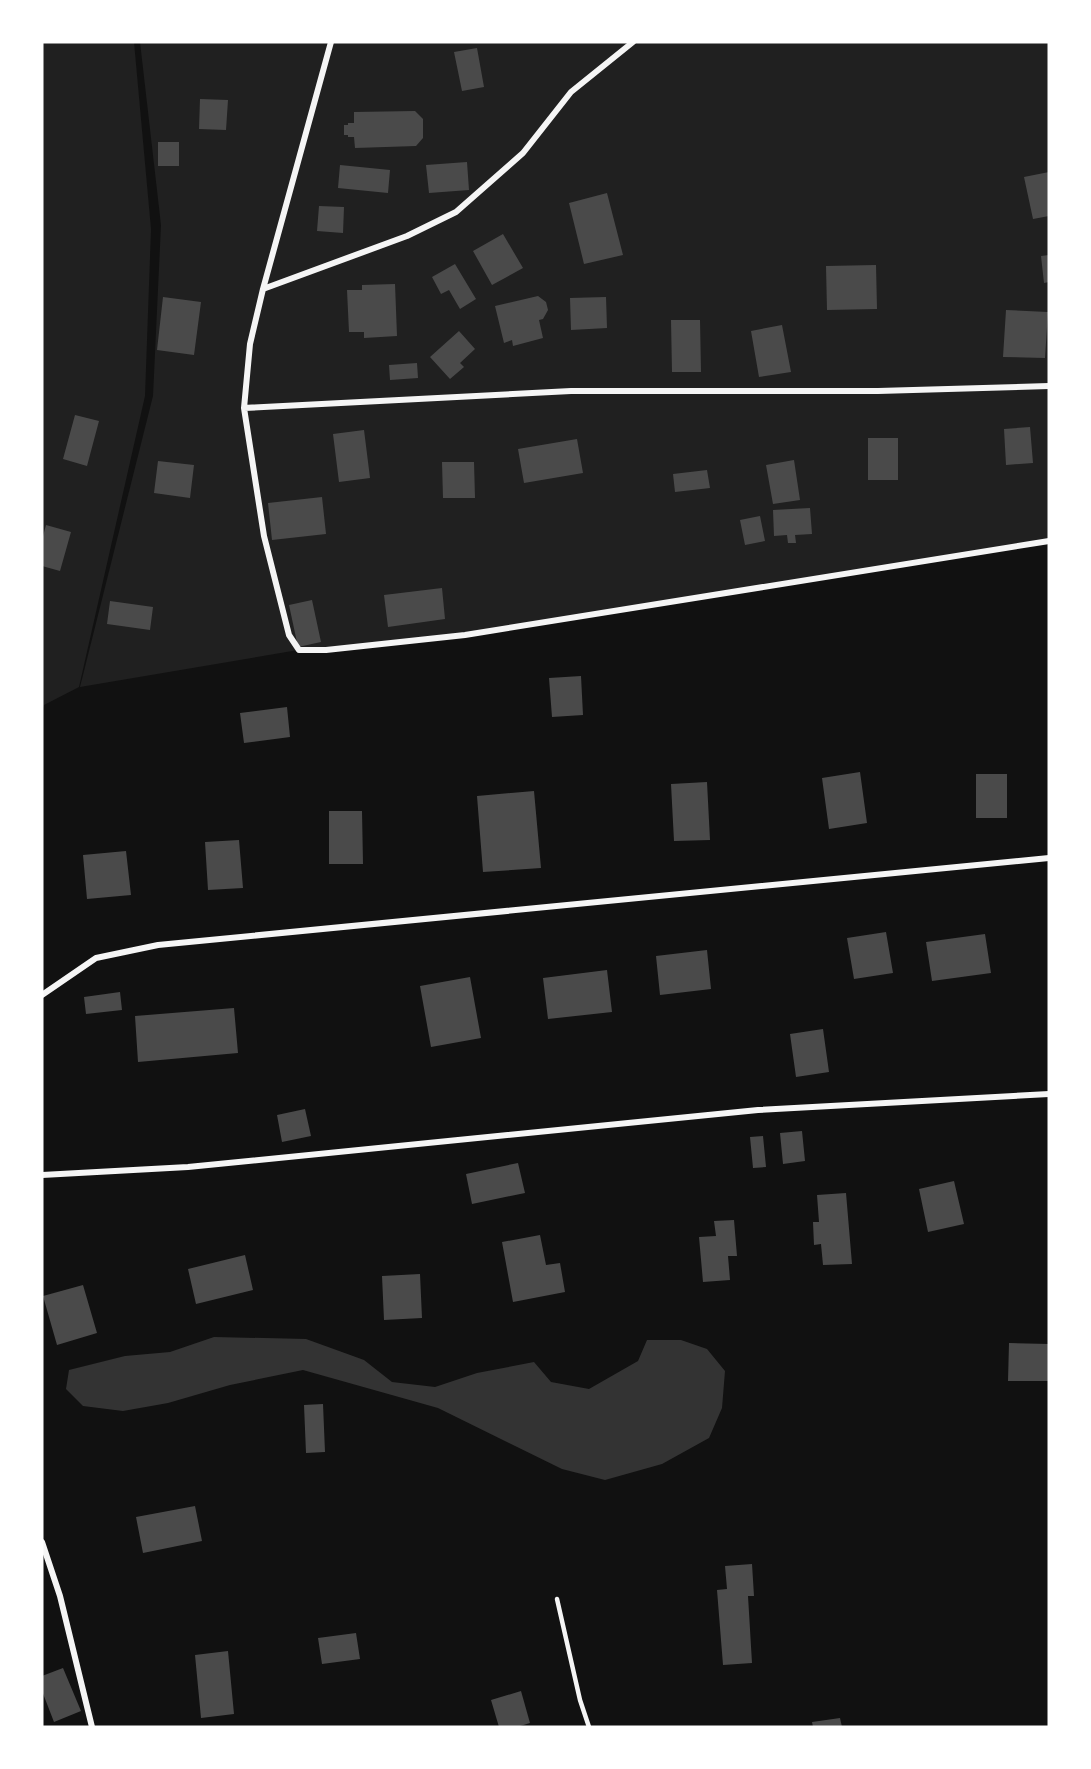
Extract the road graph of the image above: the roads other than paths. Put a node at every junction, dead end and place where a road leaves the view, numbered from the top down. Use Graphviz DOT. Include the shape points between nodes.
graph roads {
  1 [pos="331,42"];
  2 [pos="633,42"];
  3 [pos="263,289"];
  4 [pos="1049,386"];
  5 [pos="244,408"];
  6 [pos="1049,541"];
  7 [pos="1049,858"];
  8 [pos="42,995"];
  9 [pos="1049,1094"];
  10 [pos="42,1175"];
  11 [pos="42,1542"];
  12 [pos="557,1599"];
  13 [pos="92,1727"];
  14 [pos="589,1727"];
  1 -- 3 [label="street"];
  2 -- 3 [label="street" via="571,92 523,153 456,212 407,236"];
  3 -- 5 [label="street" via="250,344"];
  4 -- 5 [label="street" via="878,391 571,391"];
  5 -- 6 [label="street" via="264,536 289,635 298,650 465,635"];
  7 -- 8 [label="street" via="158,945 96,958"];
  9 -- 10 [label="street" via="758,1110 200,1166"];
  11 -- 13 [label="street" via="60,1596"];
  12 -- 14 [label="lane"];
}
